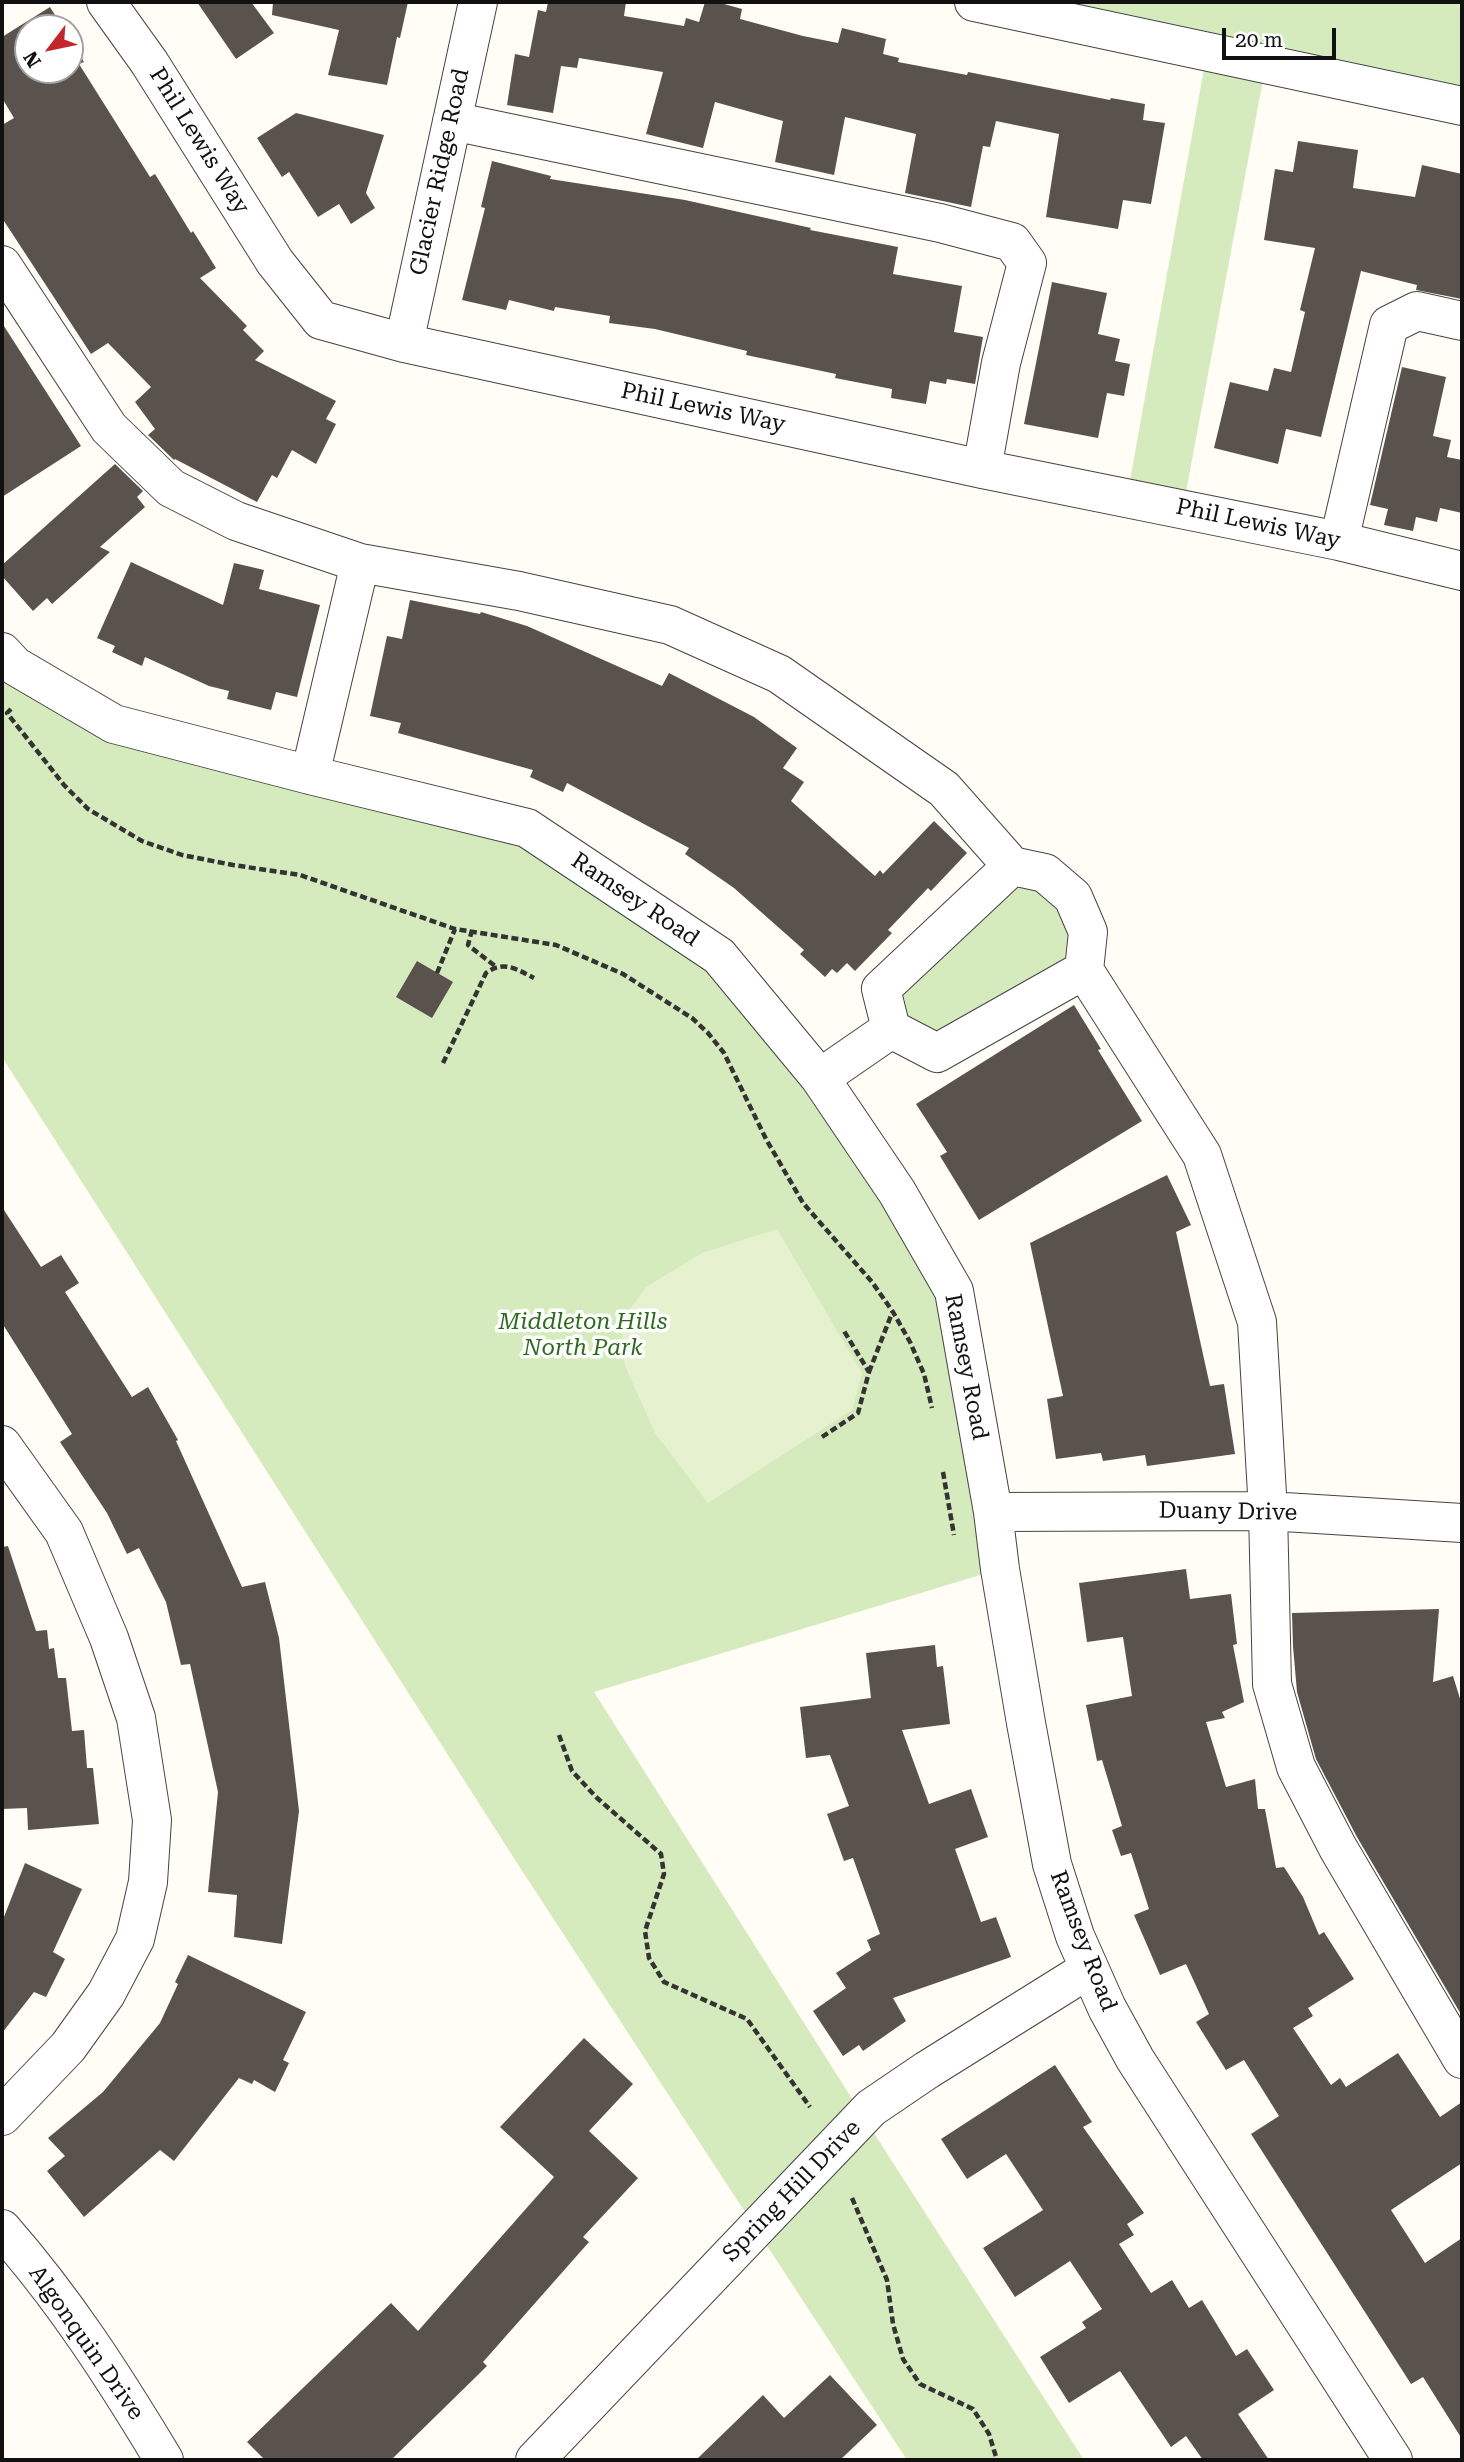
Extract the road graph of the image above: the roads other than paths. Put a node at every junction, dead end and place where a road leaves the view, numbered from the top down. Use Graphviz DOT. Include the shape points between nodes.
graph roads {
  1 [pos="106,2"];
  2 [pos="478,2"];
  3 [pos="974,2"];
  4 [pos="1462,106"];
  5 [pos="452,121"];
  6 [pos="2,265"];
  7 [pos="1462,321"];
  8 [pos="404,343"];
  9 [pos="982,469"];
  10 [pos="1339,541"];
  11 [pos="360,563"];
  12 [pos="1462,571"];
  13 [pos="2,652"];
  14 [pos="310,775"];
  15 [pos="1012,866"];
  16 [pos="1084,970"];
  17 [pos="891,1029"];
  18 [pos="820,1078"];
  19 [pos="2,1445"];
  20 [pos="1268,1511"];
  21 [pos="993,1512"];
  22 [pos="1462,1523"];
  23 [pos="1089,1969"];
  24 [pos="1462,2059"];
  25 [pos="2,2116"];
  26 [pos="2,2229"];
  27 [pos="164,2460"];
  28 [pos="535,2460"];
  29 [pos="1394,2460"];
  1 -- 8 [label="street, Phil Lewis Way" via="275,262 321,320"];
  2 -- 5 [label="street, Glacier Ridge Road"];
  3 -- 4 [label="street"];
  5 -- 8 [label="street, Glacier Ridge Road"];
  5 -- 9 [label="street" via="1012,242 1027,263"];
  6 -- 11 [label="street" via="109,428 171,488 236,521"];
  7 -- 10 [label="street" via="1418,311 1389,325"];
  8 -- 9 [label="street, Phil Lewis Way"];
  9 -- 10 [label="street, Phil Lewis Way"];
  10 -- 12 [label="street, Phil Lewis Way"];
  11 -- 14 [label="street"];
  11 -- 15 [label="street" via="519,591 670,625 779,674 944,789"];
  13 -- 14 [label="street, Ramsey Road" via="15,666 114,724"];
  14 -- 18 [label="street, Ramsey Road" via="527,828 719,956"];
  15 -- 16 [label="street" via="1045,873 1073,897 1088,932"];
  15 -- 17 [label="street" via="881,989"];
  16 -- 17 [label="street" via="937,1053"];
  16 -- 20 [label="street" via="1202,1155 1257,1322"];
  17 -- 18 [label="street"];
  18 -- 21 [label="street, Ramsey Road" via="897,1192 954,1291"];
  19 -- 25 [label="street" via="64,1532 110,1641 136,1718 152,1820 148,1882 135,1939 106,1994 68,2048"];
  20 -- 21 [label="street, Duany Drive"];
  20 -- 22 [label="street, Duany Drive"];
  20 -- 24 [label="street" via="1272,1684 1296,1767 1338,1848"];
  21 -- 23 [label="street, Ramsey Road" via="999,1569 1052,1864"];
  23 -- 28 [label="street, Spring Hill Drive" via="871,2108"];
  23 -- 29 [label="street, Ramsey Road" via="1167,2112"];
  26 -- 27 [label="street, Algonquin Drive" via="88,2337"];
}
